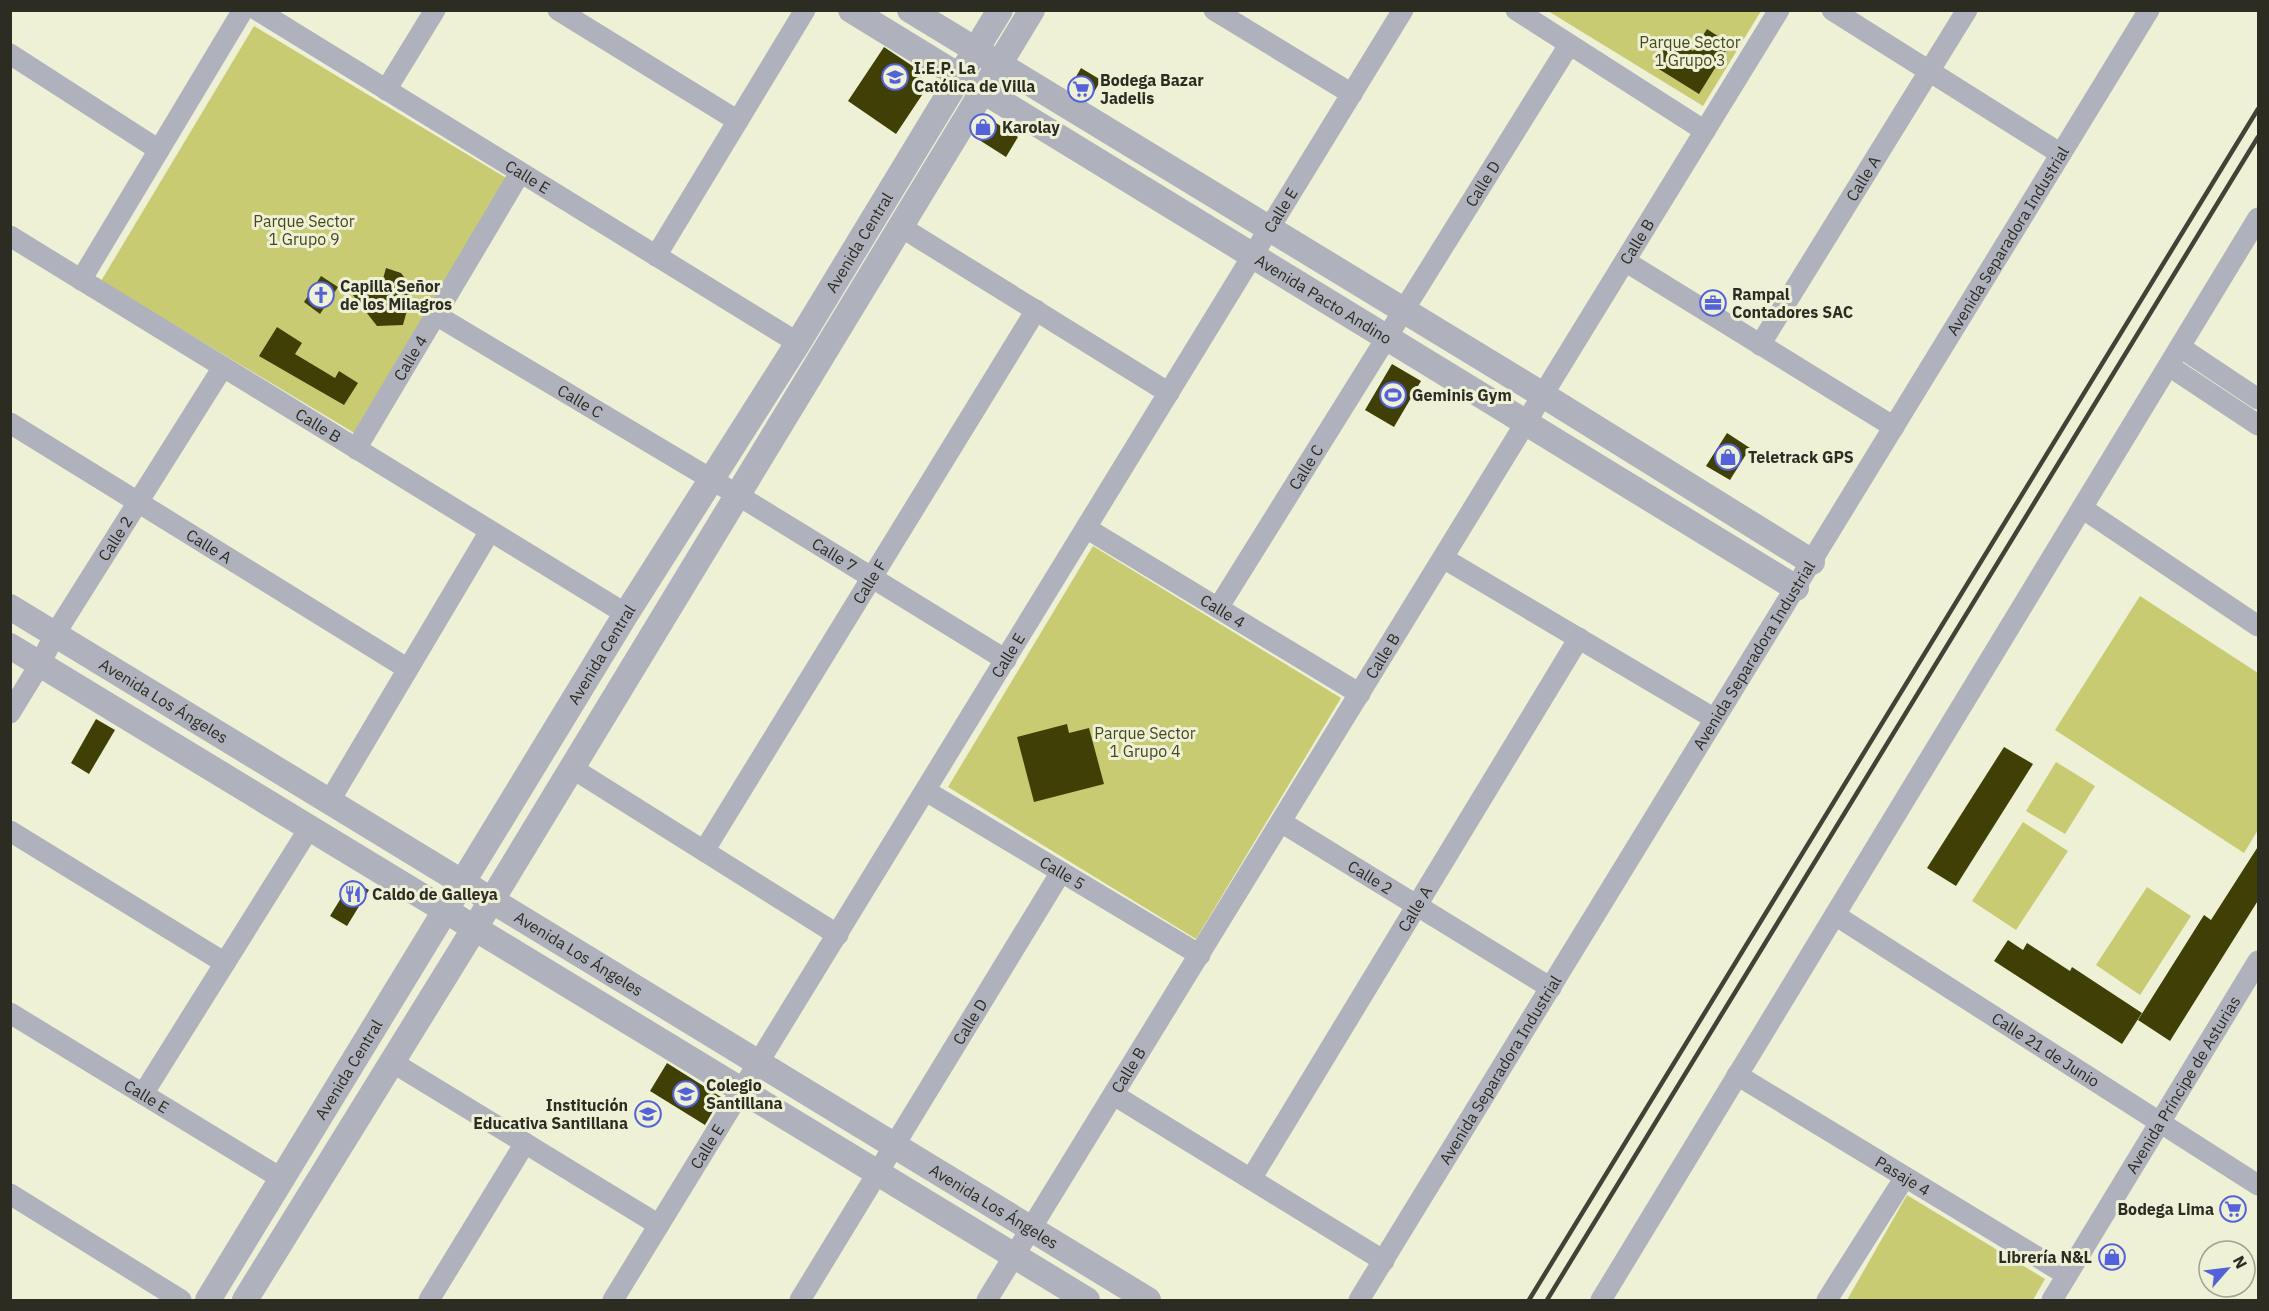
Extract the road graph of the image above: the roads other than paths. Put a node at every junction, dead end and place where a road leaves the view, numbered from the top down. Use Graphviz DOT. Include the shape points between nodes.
graph roads {
  1 [pos="243,10"];
  2 [pos="256,10"];
  3 [pos="435,10"];
  4 [pos="558,10"];
  5 [pos="805,10"];
  6 [pos="851,10"];
  7 [pos="910,10"];
  8 [pos="1000,10"];
  9 [pos="1032,10"];
  10 [pos="1402,10"];
  11 [pos="1516,10"];
  12 [pos="1779,10"];
  13 [pos="1832,10"];
  14 [pos="1967,10"];
  15 [pos="2149,10"];
  16 [pos="1218,11"];
  17 [pos="1569,45"];
  18 [pos="975,51"];
  19 [pos="10,54"];
  20 [pos="999,66"];
  21 [pos="1930,71"];
  22 [pos="959,77"];
  23 [pos="386,90"];
  24 [pos="984,91"];
  25 [pos="1352,94"];
  26 [pos="738,121"];
  27 [pos="1705,131"];
  28 [pos="159,150"];
  29 [pos="2061,154"];
  30 [pos="520,173"];
  31 [pos="2259,218"];
  32 [pos="900,226"];
  33 [pos="1269,229"];
  34 [pos="10,236"];
  35 [pos="656,256"];
  36 [pos="1252,256"];
  37 [pos="1625,261"];
  38 [pos="81,280"];
  39 [pos="1036,310"];
  40 [pos="436,315"];
  41 [pos="1396,325"];
  42 [pos="798,343"];
  43 [pos="1760,345"];
  44 [pos="2180,347"];
  45 [pos="2169,366"];
  46 [pos="223,367"];
  47 [pos="1169,393"];
  48 [pos="1544,395"];
  49 [pos="2259,399"];
  50 [pos="10,423"];
  51 [pos="1526,423"];
  52 [pos="2259,425"];
  53 [pos="1894,427"];
  54 [pos="356,449"];
  55 [pos="724,486"];
  56 [pos="137,503"];
  57 [pos="2082,508"];
  58 [pos="1086,528"];
  59 [pos="490,531"];
  60 [pos="1443,558"];
  61 [pos="1812,562"];
  62 [pos="872,577"];
  63 [pos="1796,588"];
  64 [pos="10,607"];
  65 [pos="1218,608"];
  66 [pos="626,614"];
  67 [pos="2259,626"];
  68 [pos="55,634"];
  69 [pos="1579,638"];
  70 [pos="10,646"];
  71 [pos="1006,660"];
  72 [pos="40,664"];
  73 [pos="408,669"];
  74 [pos="1360,694"];
  75 [pos="10,713"];
  76 [pos="1715,719"];
  77 [pos="572,768"];
  78 [pos="926,791"];
  79 [pos="329,802"];
  80 [pos="1281,822"];
  81 [pos="310,827"];
  82 [pos="10,831"];
  83 [pos="704,851"];
  84 [pos="1061,872"];
  85 [pos="462,883"];
  86 [pos="491,900"];
  87 [pos="1417,906"];
  88 [pos="446,909"];
  89 [pos="1835,915"];
  90 [pos="476,926"];
  91 [pos="838,935"];
  92 [pos="1200,954"];
  93 [pos="225,963"];
  94 [pos="2258,965"];
  95 [pos="1551,988"];
  96 [pos="12,1017"];
  97 [pos="392,1062"];
  98 [pos="759,1064"];
  99 [pos="1737,1075"];
  100 [pos="742,1090"];
  101 [pos="143,1094"];
  102 [pos="1114,1095"];
  103 [pos="2160,1122"];
  104 [pos="525,1143"];
  105 [pos="893,1146"];
  106 [pos="878,1174"];
  107 [pos="1905,1177"];
  108 [pos="1251,1179"];
  109 [pos="284,1180"];
  110 [pos="2259,1185"];
  111 [pos="10,1194"];
  112 [pos="659,1225"];
  113 [pos="1031,1229"];
  114 [pos="1014,1256"];
  115 [pos="1384,1261"];
  116 [pos="2067,1275"];
  117 [pos="181,1300"];
  118 [pos="208,1300"];
  119 [pos="246,1300"];
  120 [pos="429,1300"];
  121 [pos="614,1300"];
  122 [pos="800,1300"];
  123 [pos="987,1300"];
  124 [pos="1087,1300"];
  125 [pos="1148,1300"];
  126 [pos="1359,1300"];
  127 [pos="1600,1300"];
  128 [pos="1827,1300"];
  129 [pos="2052,1300"];
  1 -- 28 [label="street"];
  2 -- 23 [label="street, Calle E"];
  3 -- 23 [label="street"];
  4 -- 26 [label="street"];
  5 -- 26 [label="street"];
  6 -- 22 [label="street, Avenida Pacto Andino"];
  7 -- 18 [label="street, Avenida Pacto Andino"];
  8 -- 18 [label="street, Avenida Central"];
  9 -- 20 [label="street, Avenida Central"];
  10 -- 25 [label="street, Calle E"];
  11 -- 17 [label="street"];
  12 -- 27 [label="street, Calle B"];
  13 -- 21 [label="street"];
  14 -- 21 [label="street, Calle A"];
  15 -- 29 [label="street, Avenida Separadora Industrial"];
  16 -- 25 [label="street"];
  17 -- 27 [label="street"];
  17 -- 41 [label="street, Calle D"];
  18 -- 20 [label="street, Avenida Pacto Andino"];
  18 -- 22 [label="street, Avenida Central"];
  19 -- 28 [label="street"];
  20 -- 24 [label="street, Avenida Central"];
  20 -- 33 [label="street, Avenida Pacto Andino"];
  21 -- 29 [label="street"];
  21 -- 43 [label="street, Calle A"];
  22 -- 24 [label="street, Avenida Pacto Andino"];
  22 -- 42 [label="street, Avenida Central"];
  23 -- 30 [label="street, Calle E"];
  24 -- 32 [label="street, Avenida Central"];
  24 -- 36 [label="street, Avenida Pacto Andino"];
  25 -- 33 [label="street, Calle E"];
  26 -- 35 [label="street"];
  27 -- 37 [label="street, Calle B"];
  28 -- 38 [label="street"];
  29 -- 53 [label="street, Avenida Separadora Industrial"];
  30 -- 35 [label="street, Calle E"];
  30 -- 40 [label="street, Calle 4"];
  31 -- 44 [label="street"];
  32 -- 39 [label="street"];
  32 -- 55 [label="street, Avenida Central"];
  33 -- 36 [label="street, Calle E"];
  33 -- 41 [label="street, Avenida Pacto Andino"];
  34 -- 38 [label="street, Calle B"];
  35 -- 42 [label="street, Calle E"];
  36 -- 41 [label="street, Avenida Pacto Andino"];
  36 -- 47 [label="street, Calle E"];
  37 -- 43 [label="street"];
  37 -- 48 [label="street, Calle B"];
  38 -- 46 [label="street, Calle B"];
  39 -- 47 [label="street"];
  39 -- 62 [label="street, Calle F"];
  40 -- 54 [label="street, Calle 4"];
  40 -- 55 [label="street, Calle C"];
  41 -- 48 [label="street, Avenida Pacto Andino"];
  41 -- 51 [label="street, Avenida Pacto Andino"];
  41 -- 65 [label="street, Calle C"];
  42 -- 55 [label="street, Avenida Central"];
  43 -- 53 [label="street"];
  44 -- 45 [label="street"];
  44 -- 49 [label="street"];
  45 -- 52 [label="street"];
  45 -- 57 [label="street"];
  46 -- 54 [label="street, Calle B"];
  46 -- 56 [label="street, Calle 2"];
  47 -- 58 [label="street, Calle E"];
  48 -- 51 [label="street, Calle B"];
  48 -- 61 [label="street, Avenida Pacto Andino"];
  50 -- 56 [label="street, Calle A"];
  51 -- 60 [label="street, Calle B"];
  51 -- 63 [label="street, Avenida Pacto Andino"];
  53 -- 61 [label="street, Avenida Separadora Industrial"];
  54 -- 59 [label="street, Calle B"];
  55 -- 62 [label="street, Calle 7"];
  55 -- 66 [label="street, Avenida Central"];
  55 -- 77 [label="street, Avenida Central"];
  56 -- 68 [label="street, Calle 2"];
  56 -- 73 [label="street, Calle A"];
  57 -- 67 [label="street"];
  57 -- 89 [label="street"];
  58 -- 65 [label="street, Calle 4"];
  58 -- 71 [label="street, Calle E"];
  59 -- 66 [label="street, Calle B"];
  59 -- 73 [label="street"];
  60 -- 69 [label="street"];
  60 -- 74 [label="street, Calle B"];
  61 -- 63 [label="street, Avenida Separadora Industrial"];
  62 -- 71 [label="street, Calle 7"];
  62 -- 83 [label="street, Calle F"];
  63 -- 76 [label="street, Avenida Separadora Industrial"];
  64 -- 68 [label="street, Avenida Los Ángeles"];
  65 -- 74 [label="street, Calle 4"];
  66 -- 85 [label="street, Avenida Central"];
  68 -- 72 [label="street, Calle 2"];
  68 -- 79 [label="street, Avenida Los Ángeles"];
  69 -- 76 [label="street"];
  69 -- 87 [label="street, Calle A"];
  70 -- 72 [label="street, Avenida Los Ángeles"];
  71 -- 78 [label="street, Calle E"];
  72 -- 75 [label="street, Calle 2"];
  72 -- 81 [label="street, Avenida Los Ángeles"];
  73 -- 79 [label="street"];
  74 -- 80 [label="street, Calle B"];
  76 -- 95 [label="street, Avenida Separadora Industrial"];
  77 -- 83 [label="street"];
  77 -- 86 [label="street, Avenida Central"];
  78 -- 84 [label="street, Calle 5"];
  78 -- 91 [label="street, Calle E"];
  79 -- 85 [label="street, Avenida Los Ángeles"];
  80 -- 87 [label="street, Calle 2"];
  80 -- 92 [label="street, Calle B"];
  81 -- 88 [label="street, Avenida Los Ángeles"];
  81 -- 93 [label="street"];
  82 -- 93 [label="street"];
  83 -- 91 [label="street"];
  84 -- 92 [label="street, Calle 5"];
  84 -- 105 [label="street, Calle D"];
  85 -- 86 [label="street, Avenida Los Ángeles"];
  85 -- 88 [label="street, Avenida Central"];
  86 -- 90 [label="street, Avenida Central"];
  86 -- 98 [label="street, Avenida Los Ángeles"];
  87 -- 95 [label="street, Calle 2"];
  87 -- 108 [label="street, Calle A"];
  88 -- 90 [label="street, Avenida Los Ángeles"];
  88 -- 109 [label="street, Avenida Central"];
  89 -- 99 [label="street"];
  89 -- 103 [label="street, Calle 21 de Junio"];
  90 -- 97 [label="street, Avenida Central"];
  90 -- 100 [label="street, Avenida Los Ángeles"];
  91 -- 98 [label="street, Calle E"];
  92 -- 102 [label="street, Calle B"];
  93 -- 101 [label="street"];
  94 -- 103 [label="street, Avenida Príncipe de Asturias"];
  95 -- 115 [label="street, Avenida Separadora Industrial"];
  96 -- 101 [label="street, Calle E"];
  97 -- 104 [label="street"];
  97 -- 119 [label="street, Avenida Central"];
  98 -- 100 [label="street, Calle E"];
  98 -- 105 [label="street, Avenida Los Ángeles"];
  99 -- 107 [label="street, Pasaje 4"];
  99 -- 127 [label="street"];
  100 -- 106 [label="street, Avenida Los Ángeles"];
  100 -- 112 [label="street, Calle E"];
  101 -- 109 [label="street, Calle E"];
  102 -- 108 [label="street"];
  102 -- 113 [label="street, Calle B"];
  103 -- 110 [label="street, Calle 21 de Junio"];
  103 -- 116 [label="street, Avenida Príncipe de Asturias"];
  104 -- 112 [label="street"];
  104 -- 120 [label="street"];
  105 -- 106 [label="street, Calle D"];
  105 -- 113 [label="street, Avenida Los Ángeles"];
  106 -- 114 [label="street, Avenida Los Ángeles"];
  106 -- 122 [label="street"];
  107 -- 116 [label="street, Pasaje 4"];
  107 -- 128 [label="street"];
  108 -- 115 [label="street"];
  109 -- 118 [label="street, Avenida Central"];
  111 -- 117 [label="street"];
  112 -- 121 [label="street, Calle E"];
  113 -- 114 [label="street, Calle B"];
  113 -- 125 [label="street, Avenida Los Ángeles"];
  114 -- 123 [label="street, Calle B"];
  114 -- 124 [label="street, Avenida Los Ángeles"];
  115 -- 126 [label="street, Avenida Separadora Industrial"];
  116 -- 129 [label="street, Avenida Príncipe de Asturias"];
}
